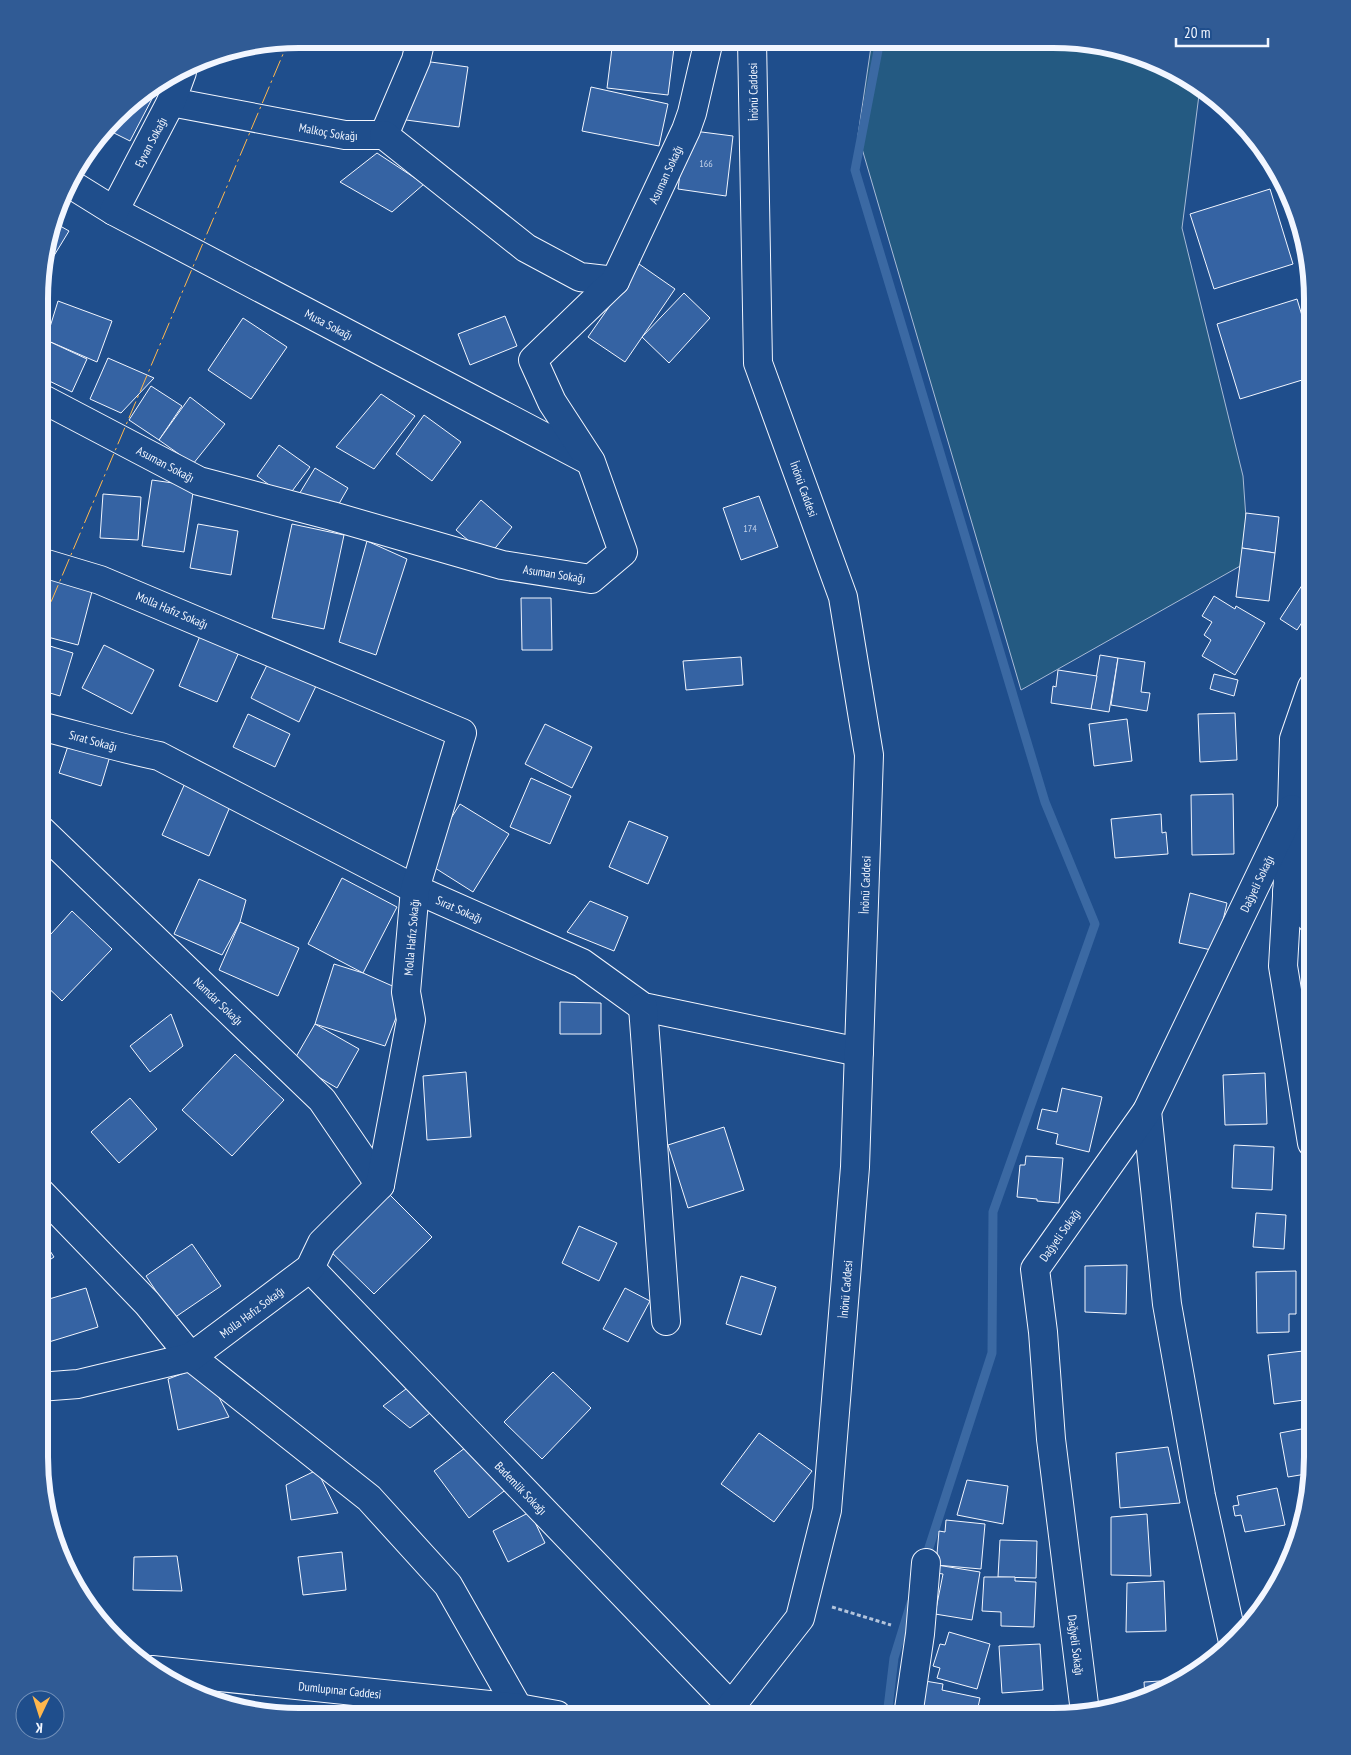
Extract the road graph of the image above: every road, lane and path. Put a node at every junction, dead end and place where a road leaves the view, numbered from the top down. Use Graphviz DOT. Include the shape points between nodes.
graph roads {
  1 [pos="419,48"];
  2 [pos="707,48"];
  3 [pos="752,48"];
  4 [pos="180,77"];
  5 [pos="171,102"];
  6 [pos="384,136"];
  7 [pos="74,186"];
  8 [pos="114,211"];
  9 [pos="615,281"];
  10 [pos="48,406"];
  11 [pos="591,462"];
  12 [pos="48,564"];
  13 [pos="48,728"];
  14 [pos="1303,740"];
  15 [pos="1292,809"];
  16 [pos="48,837"];
  17 [pos="415,889"];
  18 [pos="1287,892"];
  19 [pos="1304,911"];
  20 [pos="643,1007"];
  21 [pos="859,1052"];
  22 [pos="1304,1094"];
  23 [pos="1147,1111"];
  24 [pos="380,1186"];
  25 [pos="48,1200"];
  26 [pos="310,1268"];
  27 [pos="666,1321"];
  28 [pos="191,1357"];
  29 [pos="48,1386"];
  30 [pos="926,1563"];
  31 [pos="805,1598"];
  32 [pos="883,1623"];
  33 [pos="1231,1633"];
  34 [pos="170,1672"];
  35 [pos="1083,1705"];
  36 [pos="518,1708"];
  37 [pos="725,1708"];
  38 [pos="730,1708"];
  39 [pos="909,1708"];
  1 -- 6 [label="street"];
  2 -- 9 [label="street, Asuman Sokağı" via="686,130"];
  3 -- 21 [label="street, İnönü Caddesi" via="758,363 843,597 869,755"];
  4 -- 5 [label="street, Eyvan Sokağı"];
  5 -- 6 [label="street, Malkoç Sokağı" via="345,135"];
  5 -- 8 [label="street, Eyvan Sokağı"];
  6 -- 9 [label="street" via="526,248 580,277"];
  7 -- 8 [label="street, Musa Sokağı"];
  8 -- 11 [label="street, Musa Sokağı"];
  9 -- 11 [label="street, Asuman Sokağı" via="533,360 552,402"];
  10 -- 11 [label="street, Asuman Sokağı" via="199,481 502,565 591,579 623,552"];
  12 -- 17 [label="street, Molla Hafız Sokağı" via="100,580 462,733"];
  13 -- 17 [label="street, Sırat Sokağı" via="159,756"];
  14 -- 15 [label="street"];
  15 -- 18 [label="street"];
  15 -- 23 [label="street, Dağyeli Sokağı"];
  16 -- 24 [label="street, Namdar Sokağı" via="322,1100"];
  17 -- 20 [label="street, Sırat Sokağı" via="582,964"];
  17 -- 24 [label="street, Molla Hafız Sokağı" via="406,992 411,1020"];
  18 -- 19 [label="street"];
  18 -- 22 [label="street" via="1283,966"];
  20 -- 21 [label="street, Sırat Sokağı"];
  20 -- 27 [label="street"];
  21 -- 31 [label="street, İnönü Caddesi" via="855,1167 828,1510"];
  23 -- 33 [label="street" via="1167,1304 1200,1496"];
  23 -- 35 [label="street, Dağyeli Sokağı" via="1035,1269 1051,1439"];
  24 -- 26 [label="street, Molla Hafız Sokağı" via="322,1243"];
  25 -- 28 [label="street" via="147,1303"];
  26 -- 28 [label="street, Molla Hafız Sokağı"];
  26 -- 37 [label="street, Bademlik Sokağı"];
  28 -- 29 [label="street, Molla Hafız Sokağı" via="78,1384"];
  28 -- 36 [label="street" via="369,1498 448,1586"];
  30 -- 39 [label="street"];
  31 -- 32 [label="path"];
  31 -- 38 [label="street, İnönü Caddesi" via="800,1618"];
  34 -- 36 [label="street, Dumlupınar Caddesi"];
}
